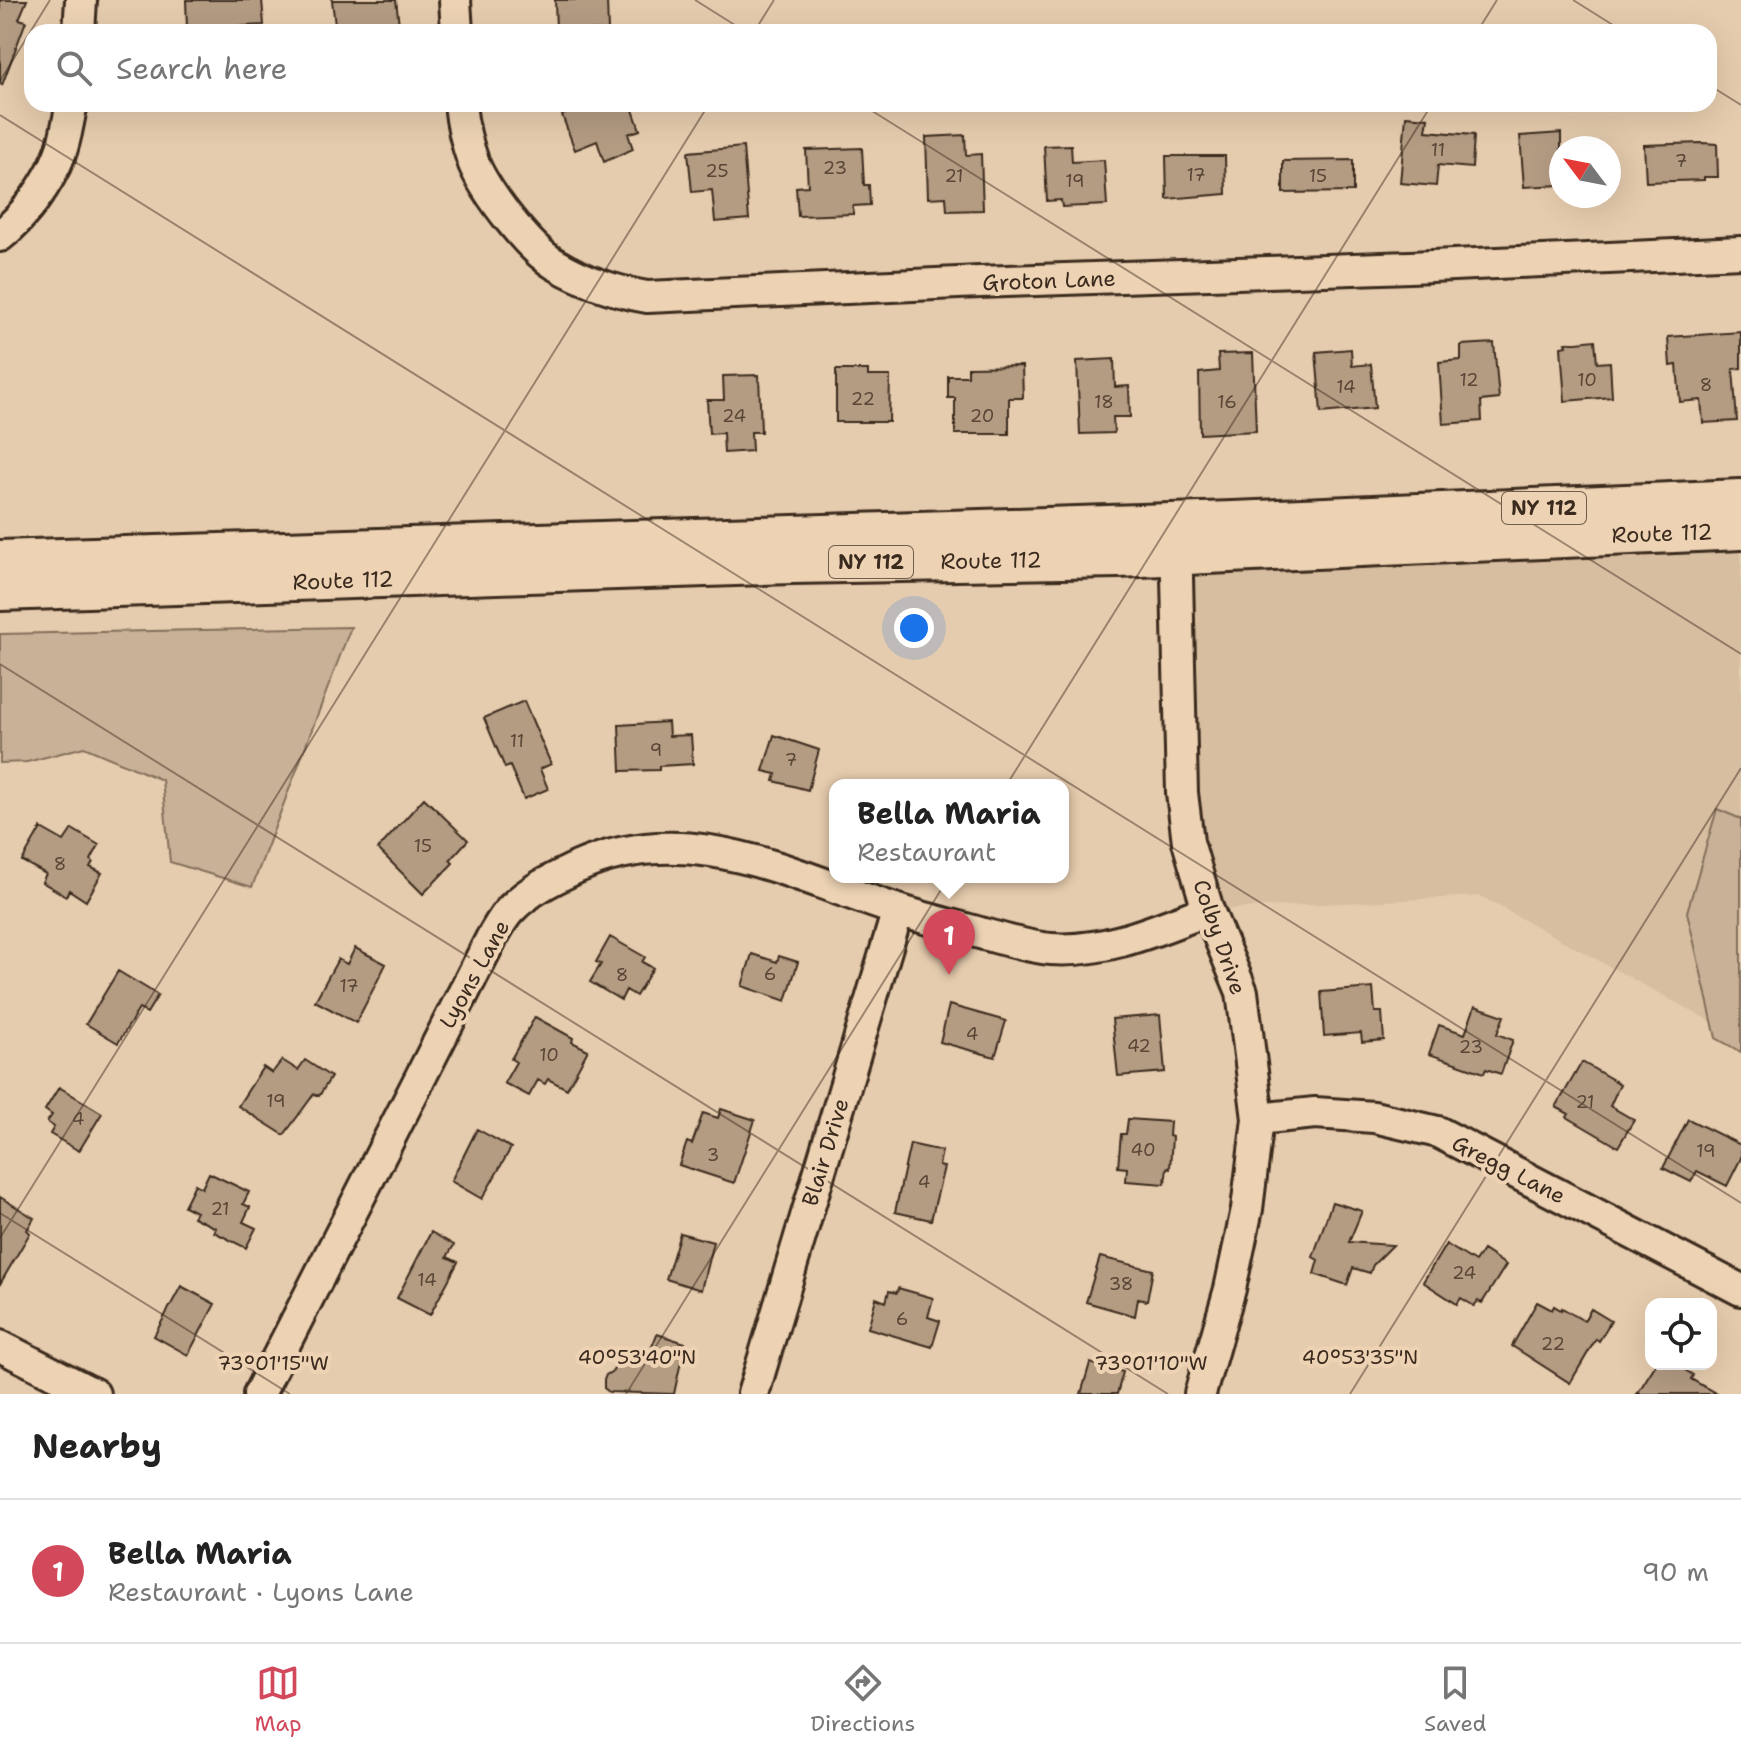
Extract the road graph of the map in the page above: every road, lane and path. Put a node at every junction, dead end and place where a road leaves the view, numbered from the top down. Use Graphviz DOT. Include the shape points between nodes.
graph roads {
  1 [pos="81,0"];
  2 [pos="455,0"];
  3 [pos="80,24"];
  4 [pos="456,24"];
  5 [pos="70,112"];
  6 [pos="461,112"];
  7 [pos="0,236"];
  8 [pos="1741,252"];
  9 [pos="1741,499"];
  10 [pos="1741,530"];
  11 [pos="1176,538"];
  12 [pos="0,560"];
  13 [pos="0,591"];
  14 [pos="898,910"];
  15 [pos="1208,910"];
  16 [pos="1258,1119"];
  17 [pos="1741,1290"];
  18 [pos="0,1346"];
  19 [pos="94,1394"];
  20 [pos="259,1394"];
  21 [pos="753,1394"];
  22 [pos="1200,1394"];
  1 -- 3 [label="street"];
  2 -- 4 [label="street"];
  5 -- 7 [label="street" via="60,154 42,187"];
  6 -- 8 [label="street, Groton Lane" via="475,166 521,234 553,263 619,292 647,297"];
  9 -- 11 [label="main road, Route 112 / NY 112"];
  10 -- 11 [label="main road, Route 112 / NY 112"];
  11 -- 12 [label="main road, Route 112 / NY 112"];
  11 -- 13 [label="main road, Route 112 / NY 112" via="1118,558"];
  11 -- 15 [label="street, Colby Drive" via="1182,793 1188,842"];
  14 -- 15 [label="street, Lyons Lane" via="1027,946 1073,949 1127,940"];
  14 -- 20 [label="street, Lyons Lane" via="810,878 696,847 646,848 599,858 534,891 511,909 491,939"];
  14 -- 21 [label="street, Blair Drive"];
  15 -- 16 [label="street, Colby Drive" via="1242,992"];
  16 -- 17 [label="street, Gregg Lane" via="1315,1113 1374,1117 1438,1132"];
  16 -- 22 [label="street, Colby Drive" via="1247,1209"];
  18 -- 19 [label="street"];
}
